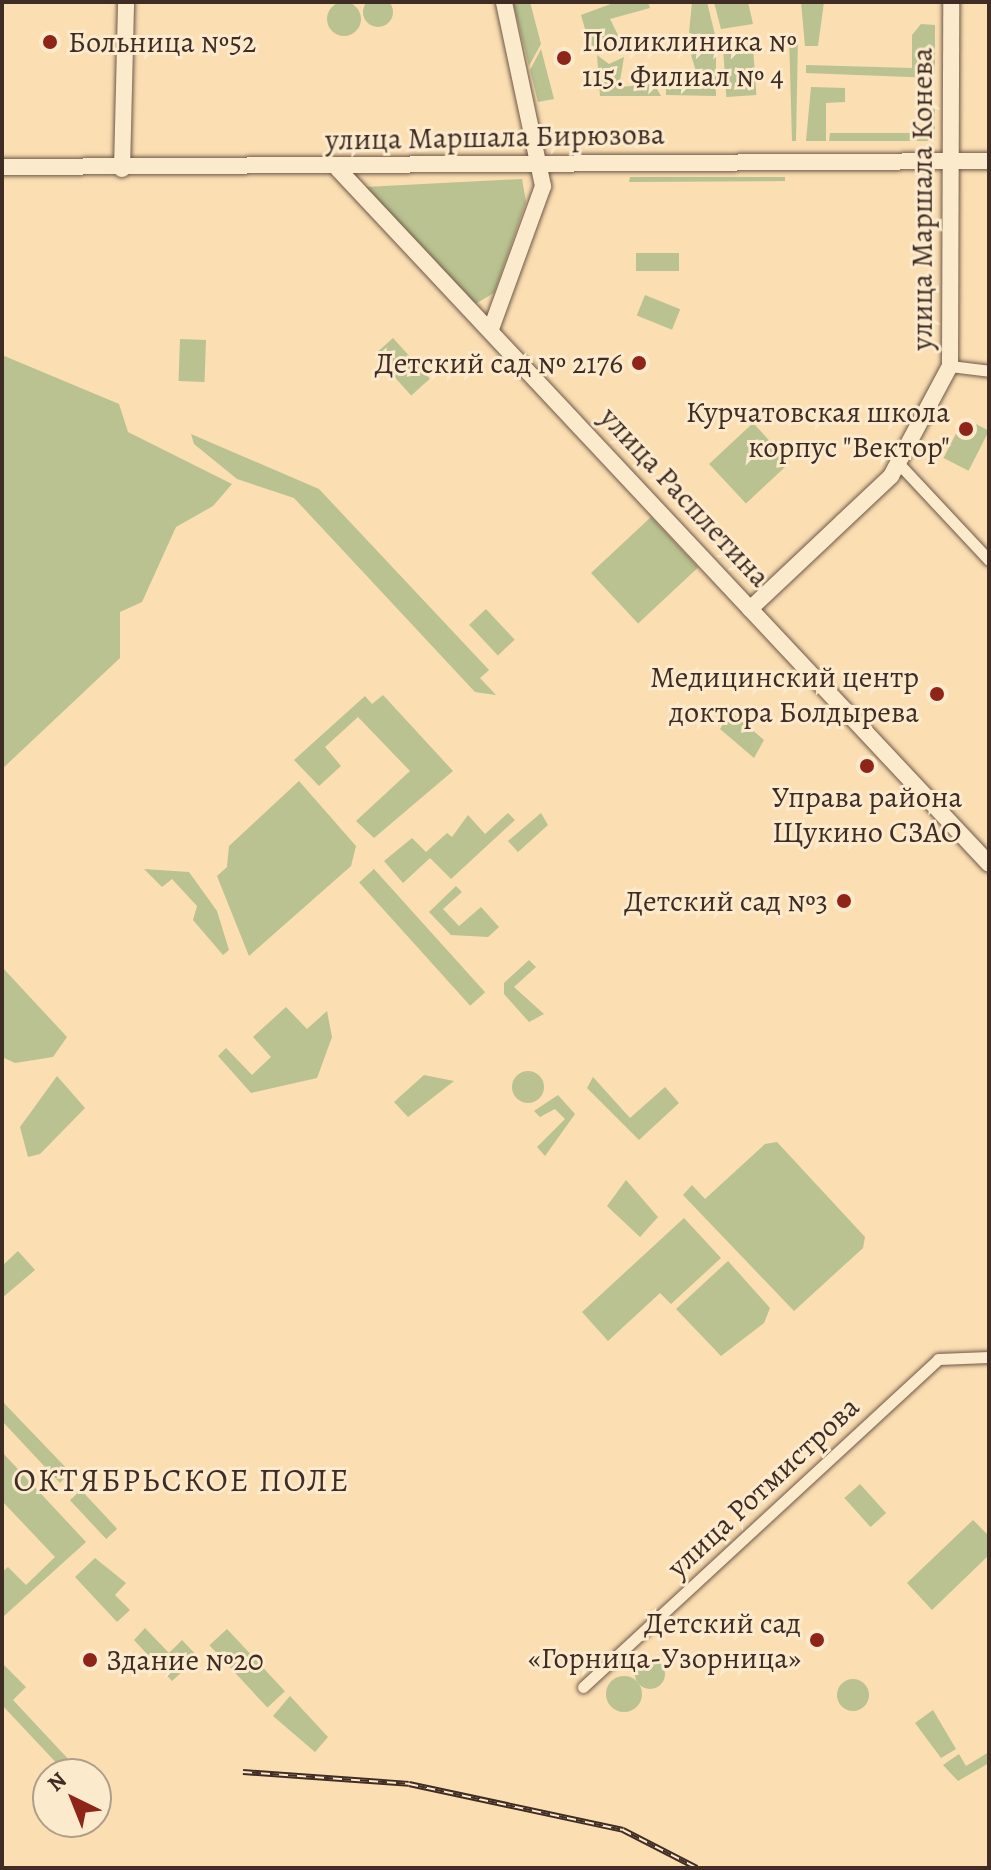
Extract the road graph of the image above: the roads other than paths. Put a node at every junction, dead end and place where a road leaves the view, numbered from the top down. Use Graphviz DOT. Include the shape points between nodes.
graph roads {
  1 [pos="126,2"];
  2 [pos="504,2"];
  3 [pos="951,2"];
  4 [pos="952,161"];
  5 [pos="989,161"];
  6 [pos="541,162"];
  7 [pos="2,167"];
  8 [pos="122,169"];
  9 [pos="338,169"];
  10 [pos="491,329"];
  11 [pos="950,366"];
  12 [pos="989,371"];
  13 [pos="900,465"];
  14 [pos="989,560"];
  15 [pos="750,609"];
  16 [pos="989,864"];
  17 [pos="989,1357"];
  18 [pos="583,1687"];
  1 -- 8 [label="street"];
  2 -- 6 [label="street"];
  3 -- 4 [label="street, улица Маршала Конева"];
  4 -- 5 [label="street, улица Маршала Бирюзова"];
  4 -- 6 [label="street, улица Маршала Бирюзова"];
  4 -- 11 [label="street, улица Маршала Конева"];
  6 -- 9 [label="street, улица Маршала Бирюзова"];
  6 -- 10 [label="street" via="542,197"];
  7 -- 8 [label="street, улица Маршала Бирюзова"];
  8 -- 9 [label="street, улица Маршала Бирюзова"];
  9 -- 10 [label="street, улица Расплетина"];
  10 -- 15 [label="street, улица Расплетина"];
  11 -- 12 [label="street"];
  11 -- 13 [label="street, улица Маршала Конева"];
  13 -- 14 [label="street"];
  13 -- 15 [label="street, улица Маршала Конева"];
  15 -- 16 [label="street, улица Расплетина"];
  17 -- 18 [label="street, улица Ротмистрова" via="938,1359"];
}
